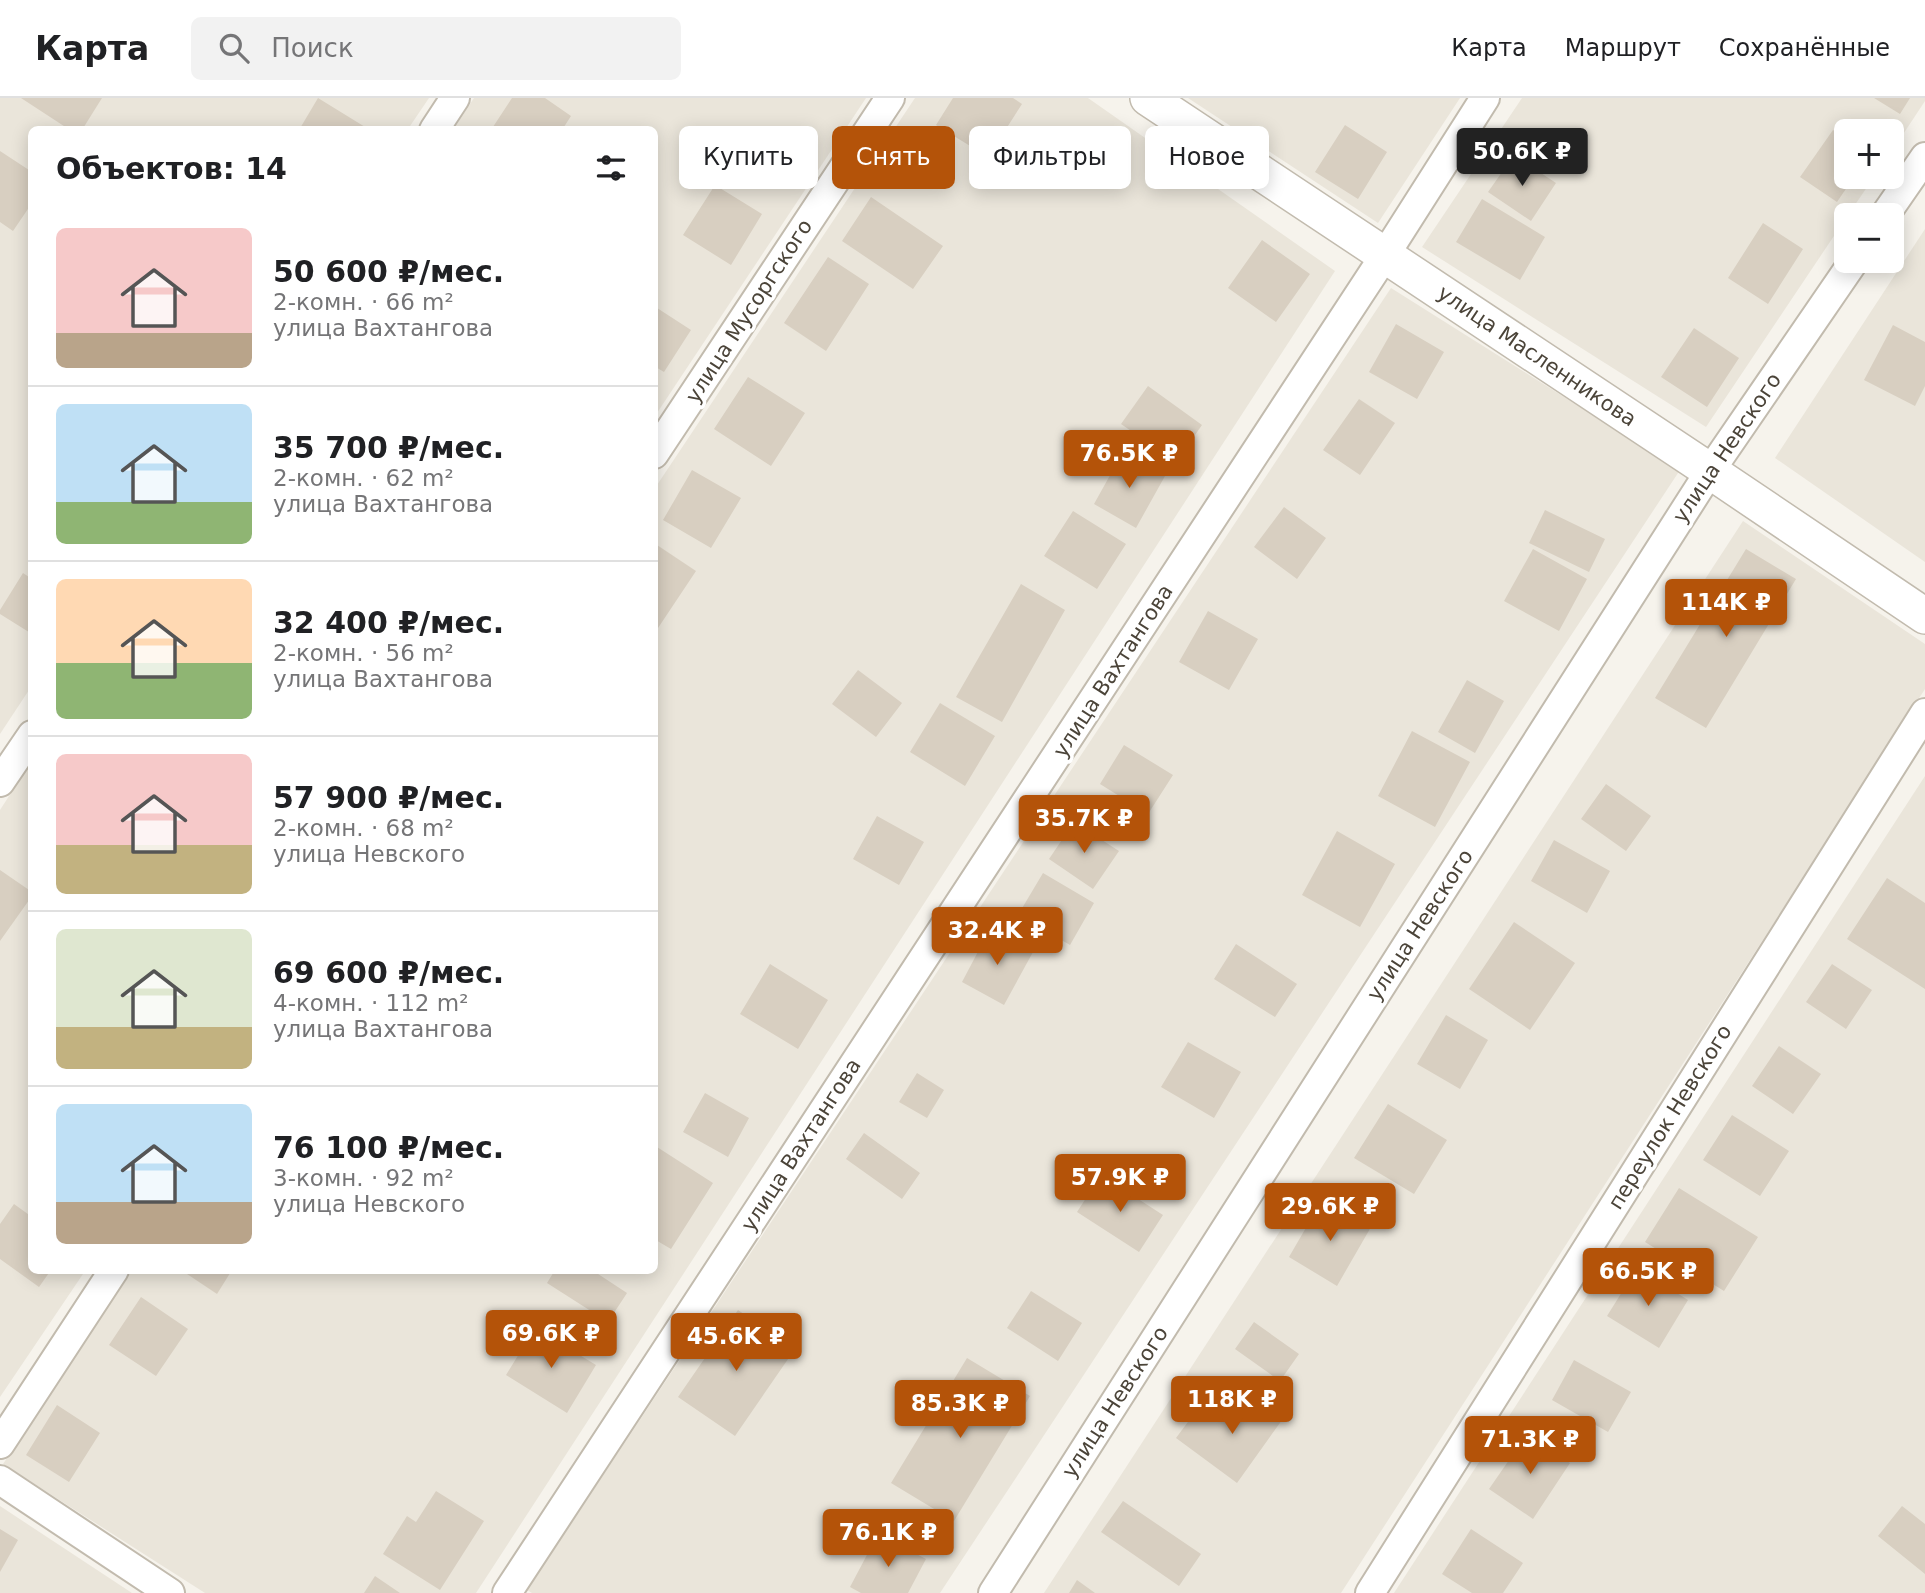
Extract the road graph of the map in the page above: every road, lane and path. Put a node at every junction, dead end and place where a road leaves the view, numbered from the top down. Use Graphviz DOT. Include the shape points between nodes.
graph roads {
  1 [pos="455,98"];
  2 [pos="890,98"];
  3 [pos="1148,98"];
  4 [pos="1485,98"];
  5 [pos="437,126"];
  6 [pos="1925,157"];
  7 [pos="1893,203"];
  8 [pos="1385,256"];
  9 [pos="1846,273"];
  10 [pos="658,448"];
  11 [pos="1710,471"];
  12 [pos="1925,615"];
  13 [pos="1925,713"];
  14 [pos="28,741"];
  15 [pos="0,782"];
  16 [pos="111,1274"];
  17 [pos="0,1444"];
  18 [pos="0,1480"];
  19 [pos="170,1593"];
  20 [pos="507,1593"];
  21 [pos="993,1593"];
  22 [pos="1370,1593"];
  1 -- 5 [label="street"];
  2 -- 10 [label="street, улица Мусоргского"];
  3 -- 8 [label="street, улица Масленникова"];
  4 -- 8 [label="street, улица Вахтангова"];
  6 -- 7 [label="street"];
  8 -- 11 [label="street, улица Масленникова"];
  8 -- 20 [label="street, улица Вахтангова"];
  9 -- 11 [label="street, улица Невского"];
  11 -- 12 [label="street, улица Масленникова"];
  11 -- 21 [label="street, улица Невского"];
  13 -- 22 [label="street, переулок Невского"];
  14 -- 15 [label="street"];
  16 -- 17 [label="street"];
  18 -- 19 [label="street"];
}
